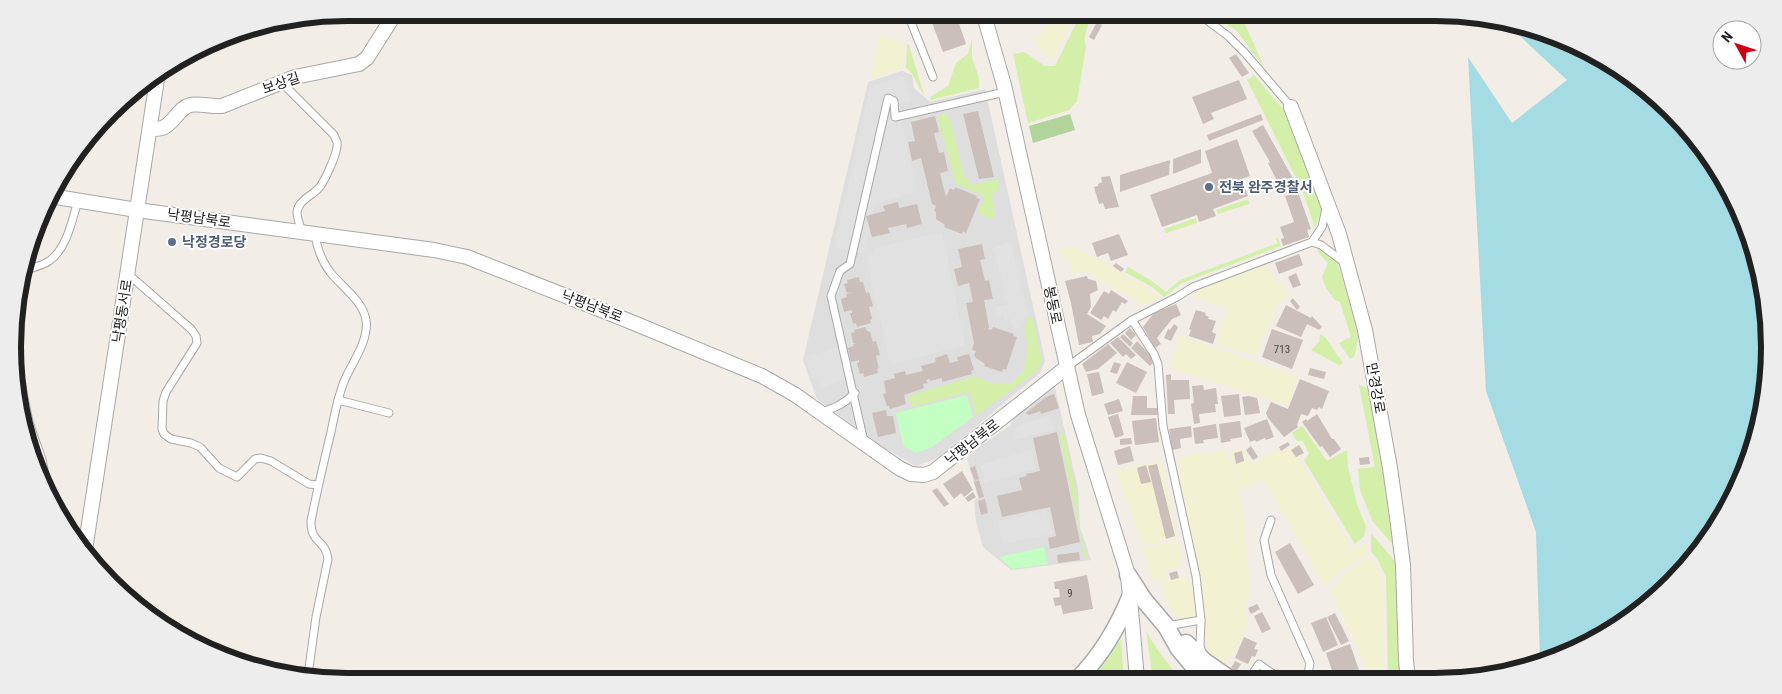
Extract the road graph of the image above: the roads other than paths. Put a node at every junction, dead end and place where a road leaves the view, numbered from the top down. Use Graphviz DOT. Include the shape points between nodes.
graph roads {
  1 [pos="390,21"];
  2 [pos="910,21"];
  3 [pos="985,21"];
  4 [pos="1208,21"];
  5 [pos="932,77"];
  6 [pos="280,82"];
  7 [pos="157,83"];
  8 [pos="1005,92"];
  9 [pos="1290,107"];
  10 [pos="150,129"];
  11 [pos="58,197"];
  12 [pos="78,201"];
  13 [pos="1328,203"];
  14 [pos="137,210"];
  15 [pos="308,232"];
  16 [pos="1312,242"];
  17 [pos="1347,264"];
  18 [pos="31,268"];
  19 [pos="128,274"];
  20 [pos="1132,320"];
  21 [pos="1066,367"];
  22 [pos="854,393"];
  23 [pos="338,400"];
  24 [pos="820,412"];
  25 [pos="389,413"];
  26 [pos="865,445"];
  27 [pos="318,485"];
  28 [pos="1271,520"];
  29 [pos="86,542"];
  30 [pos="1128,575"];
  31 [pos="1131,595"];
  32 [pos="1202,620"];
  33 [pos="1166,626"];
  34 [pos="1204,660"];
  35 [pos="309,670"];
  36 [pos="1083,673"];
  37 [pos="1137,673"];
  38 [pos="1145,673"];
  39 [pos="1201,673"];
  40 [pos="1222,673"];
  41 [pos="1253,673"];
  42 [pos="1271,673"];
  43 [pos="1308,673"];
  44 [pos="1407,673"];
  1 -- 6 [label="street, 보상길" via="367,58 359,64"];
  2 -- 5 [label="lane"];
  3 -- 8 [label="street, 봉동로"];
  4 -- 9 [label="lane" via="1245,53"];
  6 -- 10 [label="street, 보상길" via="222,106 191,104 163,128"];
  6 -- 15 [label="lane" via="334,135 337,143 324,181 297,212"];
  7 -- 10 [label="street, 낙평동서로"];
  8 -- 21 [label="street, 봉동로"];
  8 -- 22 [label="lane" via="895,117 894,100 888,98 850,264 840,272 831,296"];
  9 -- 13 [label="street, 만경강로"];
  10 -- 14 [label="street, 낙평동서로"];
  11 -- 12 [label="street, 낙평남북로"];
  12 -- 14 [label="street, 낙평남북로"];
  12 -- 18 [label="lane" via="59,250 49,261"];
  13 -- 16 [label="lane" via="1322,227"];
  13 -- 17 [label="street, 만경강로"];
  14 -- 15 [label="street, 낙평남북로"];
  14 -- 19 [label="street, 낙평동서로"];
  15 -- 23 [label="lane" via="322,261 357,302 366,320 362,344 342,384"];
  15 -- 24 [label="street, 낙평남북로" via="468,257 762,376"];
  16 -- 17 [label="lane"];
  16 -- 20 [label="lane" via="1193,287"];
  17 -- 44 [label="street, 만경강로" via="1365,330 1390,468 1402,562"];
  19 -- 27 [label="lane" via="191,329 198,343 162,401 164,434 200,447 219,468 237,477 254,459 261,458 309,484"];
  19 -- 29 [label="street, 낙평동서로"];
  20 -- 21 [label="lane"];
  20 -- 32 [label="lane" via="1158,364 1165,434 1196,576"];
  21 -- 26 [label="street, 낙평남북로" via="934,472 911,474"];
  21 -- 30 [label="street, 봉동로"];
  22 -- 24 [label="lane" via="837,408"];
  22 -- 26 [label="lane"];
  23 -- 25 [label="lane"];
  23 -- 27 [label="lane"];
  24 -- 26 [label="street, 낙평남북로"];
  27 -- 35 [label="lane" via="311,531 327,550 328,559"];
  28 -- 43 [label="lane" via="1264,540 1271,575 1310,663"];
  30 -- 31 [label="street, 봉동로"];
  30 -- 33 [label="street"];
  31 -- 36 [label="street" via="1106,647"];
  31 -- 37 [label="street, 봉동로"];
  31 -- 38 [label="street, 봉동로" via="1141,613"];
  32 -- 33 [label="lane"];
  32 -- 34 [label="lane" via="1200,646"];
  33 -- 34 [label="street"];
  33 -- 39 [label="street" via="1179,649"];
  34 -- 40 [label="street"];
  41 -- 42 [label="lane" via="1258,664"];
}
